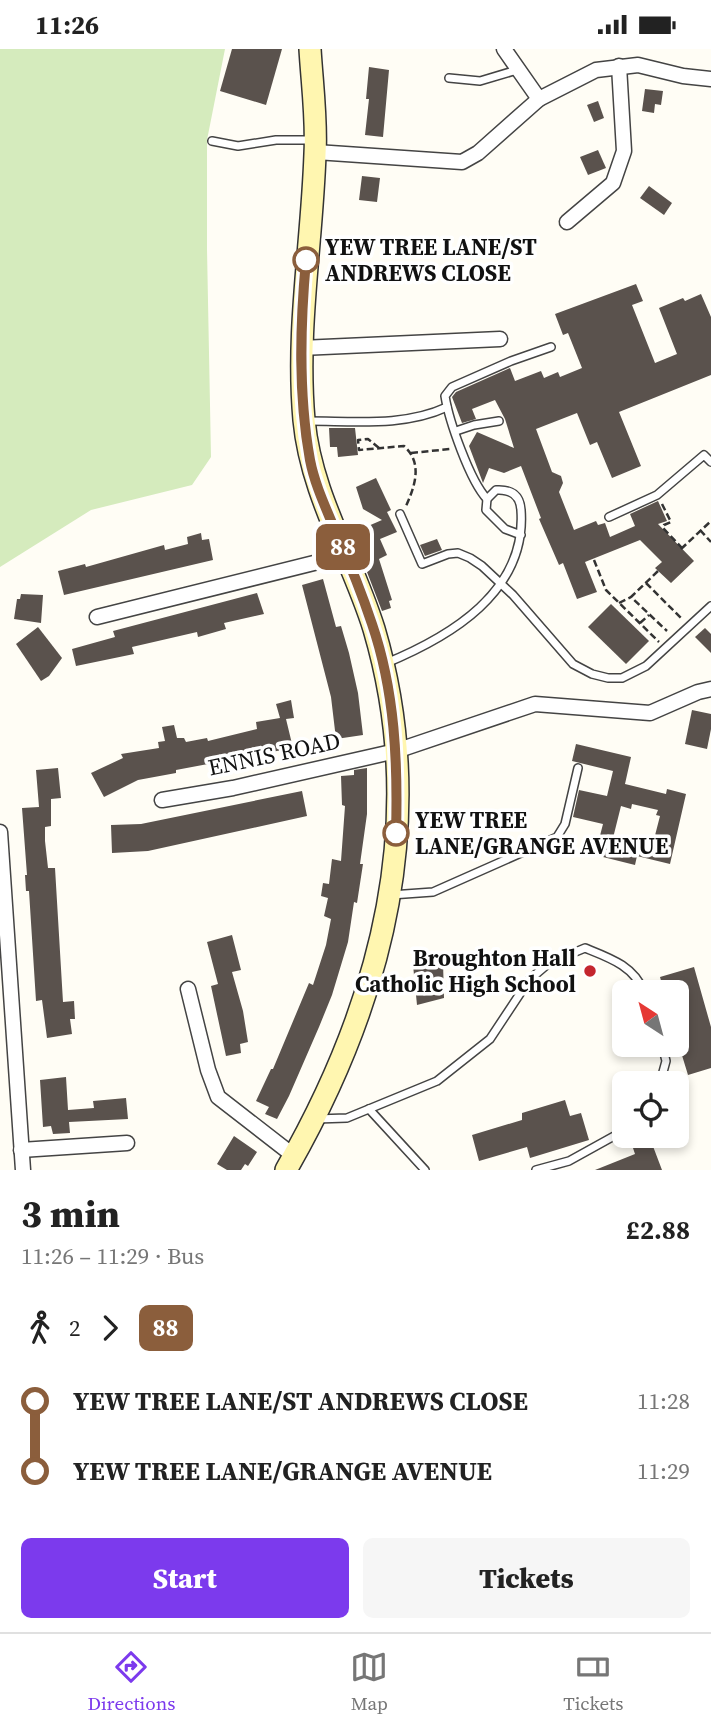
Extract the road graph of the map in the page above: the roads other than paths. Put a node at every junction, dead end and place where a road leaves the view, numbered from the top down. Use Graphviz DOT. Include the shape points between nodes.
graph roads {
  1 [pos="310,49"];
  2 [pos="504,49"];
  3 [pos="619,66"];
  4 [pos="517,69"];
  5 [pos="449,78"];
  6 [pos="711,79"];
  7 [pos="540,99"];
  8 [pos="212,141"];
  9 [pos="315,146"];
  10 [pos="567,222"];
  11 [pos="500,338"];
  12 [pos="551,347"];
  13 [pos="301,348"];
  14 [pos="447,407"];
  15 [pos="304,421"];
  16 [pos="499,421"];
  17 [pos="456,431"];
  18 [pos="711,462"];
  19 [pos="487,499"];
  20 [pos="400,514"];
  21 [pos="609,517"];
  22 [pos="521,535"];
  23 [pos="346,555"];
  24 [pos="501,584"];
  25 [pos="711,606"];
  26 [pos="97,617"];
  27 [pos="384,664"];
  28 [pos="711,689"];
  29 [pos="396,751"];
  30 [pos="578,768"];
  31 [pos="162,800"];
  32 [pos="0,832"];
  33 [pos="390,895"];
  34 [pos="639,980"];
  35 [pos="188,989"];
  36 [pos="369,1109"];
  37 [pos="315,1119"];
  38 [pos="612,1137"];
  39 [pos="127,1143"];
  40 [pos="21,1150"];
  41 [pos="290,1163"];
  42 [pos="23,1170"];
  43 [pos="425,1170"];
  44 [pos="536,1170"];
  1 -- 9 [label="street"];
  2 -- 4 [label="street"];
  3 -- 6 [label="street" via="638,65"];
  3 -- 7 [label="street" via="596,71"];
  3 -- 10 [label="street" via="624,151 613,183"];
  4 -- 5 [label="lane" via="480,81"];
  4 -- 7 [label="street"];
  7 -- 9 [label="street" via="462,162"];
  8 -- 9 [label="lane" via="239,146 276,140"];
  9 -- 13 [label="street"];
  11 -- 13 [label="street"];
  12 -- 14 [label="lane" via="452,387 445,396"];
  13 -- 15 [label="street"];
  14 -- 15 [label="lane" via="428,416 384,422"];
  14 -- 17 [label="lane"];
  15 -- 23 [label="street" via="317,486"];
  16 -- 17 [label="lane"];
  17 -- 19 [label="lane" via="479,490"];
  18 -- 21 [label="lane" via="704,455 657,495"];
  19 -- 22 [label="lane" via="490,515 505,529"];
  19 -- 22 [label="lane" via="496,490 516,495 521,505"];
  20 -- 24 [label="lane" via="422,564 458,553"];
  22 -- 24 [label="lane"];
  23 -- 26 [label="street"];
  23 -- 27 [label="street"];
  24 -- 25 [label="lane" via="573,664 592,674 622,678 646,666"];
  24 -- 27 [label="lane" via="464,622 419,650"];
  27 -- 29 [label="street"];
  28 -- 29 [label="street, ENNIS ROAD" via="650,713 535,704"];
  29 -- 31 [label="street, ENNIS ROAD"];
  29 -- 33 [label="street" via="396,843"];
  30 -- 33 [label="lane" via="565,824 557,838 433,891"];
  32 -- 40 [label="street"];
  33 -- 37 [label="street" via="364,999"];
  34 -- 36 [label="lane" via="620,962 585,948 549,963 529,980 489,1039 437,1081"];
  35 -- 41 [label="street" via="218,1097"];
  36 -- 37 [label="lane" via="347,1118"];
  36 -- 43 [label="lane"];
  37 -- 41 [label="street"];
  38 -- 44 [label="lane" via="569,1161"];
  39 -- 40 [label="street"];
  40 -- 42 [label="street"];
}
